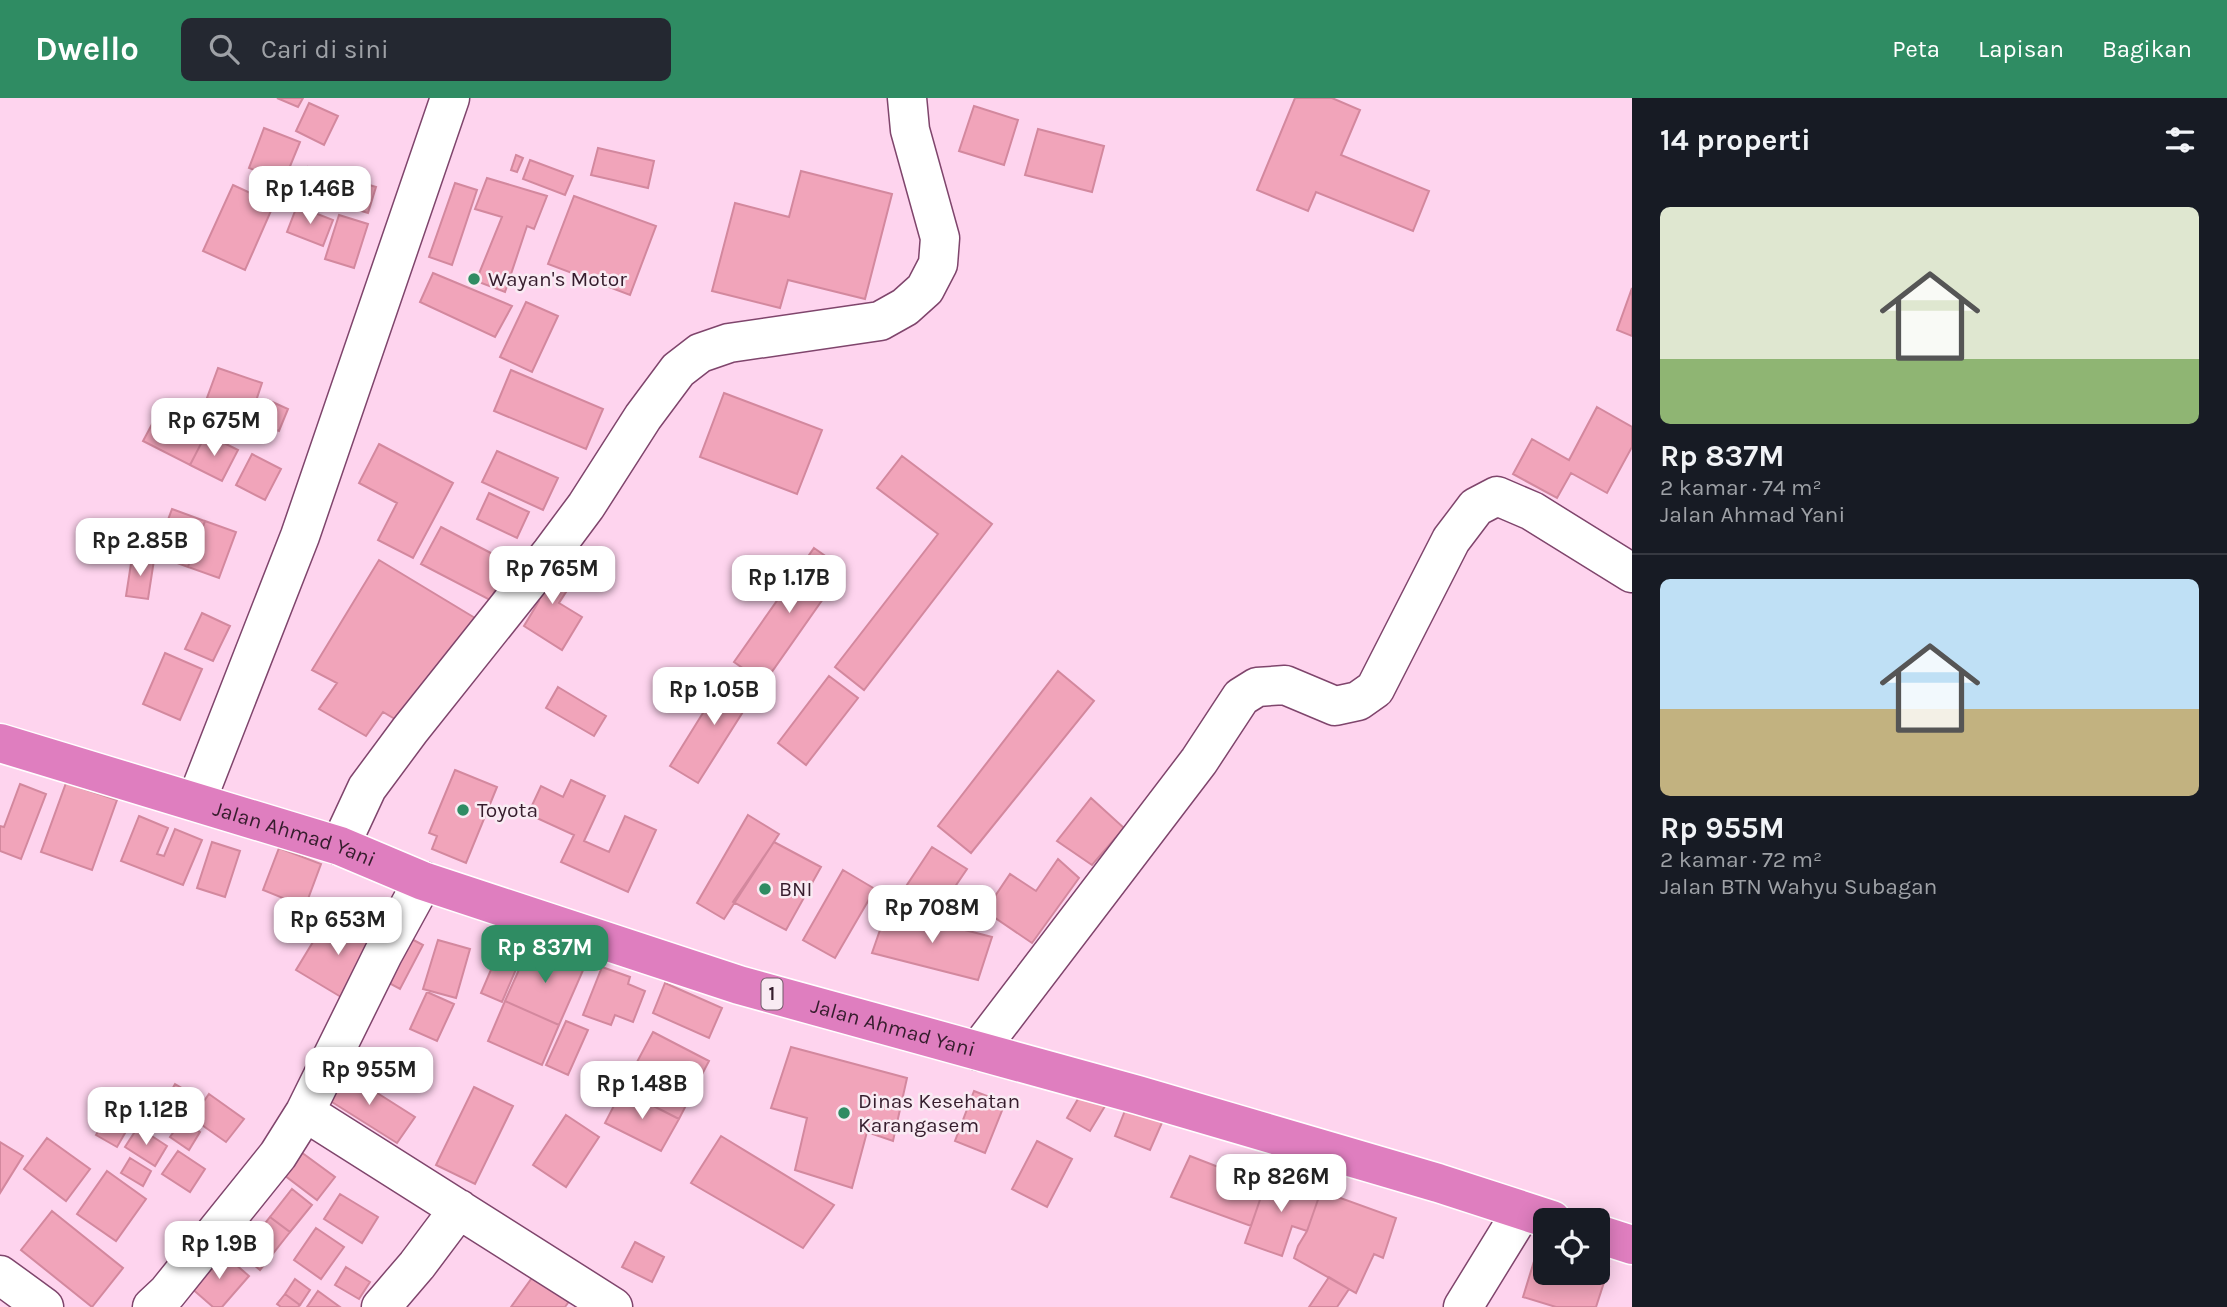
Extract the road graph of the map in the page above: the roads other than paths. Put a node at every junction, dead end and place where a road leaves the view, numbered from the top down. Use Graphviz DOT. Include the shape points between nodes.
graph roads {
  1 [pos="450,98"];
  2 [pos="907,98"];
  3 [pos="1632,573"];
  4 [pos="0,743"];
  5 [pos="196,802"];
  6 [pos="340,846"];
  7 [pos="423,881"];
  8 [pos="978,1051"];
  9 [pos="305,1112"];
  10 [pos="459,1209"];
  11 [pos="1533,1214"];
  12 [pos="1533,1220"];
  13 [pos="1610,1238"];
  14 [pos="1632,1245"];
  15 [pos="0,1275"];
  16 [pos="41,1306"];
  17 [pos="152,1307"];
  18 [pos="381,1307"];
  19 [pos="613,1307"];
  20 [pos="1464,1307"];
  1 -- 5 [label="street" via="300,536"];
  2 -- 6 [label="street" via="910,130 940,238 938,264 925,289 880,321 729,343 700,353 678,370 586,506 367,788"];
  3 -- 8 [label="street" via="1497,496 1476,507 1451,540 1375,689 1357,701 1335,706 1285,685 1257,687 1241,697 1199,761"];
  4 -- 5 [label="highway, Jalan Ahmad Yani / 1"];
  5 -- 6 [label="highway, Jalan Ahmad Yani / 1"];
  6 -- 7 [label="highway, Jalan Ahmad Yani / 1"];
  7 -- 8 [label="highway, Jalan Ahmad Yani / 1" via="739,985"];
  7 -- 9 [label="street"];
  8 -- 11 [label="highway, Jalan Ahmad Yani / 1"];
  9 -- 10 [label="street"];
  9 -- 17 [label="street" via="237,1209"];
  10 -- 18 [label="street"];
  10 -- 19 [label="street"];
  12 -- 20 [label="street"];
  13 -- 14 [label="highway"];
  15 -- 16 [label="street"];
}
